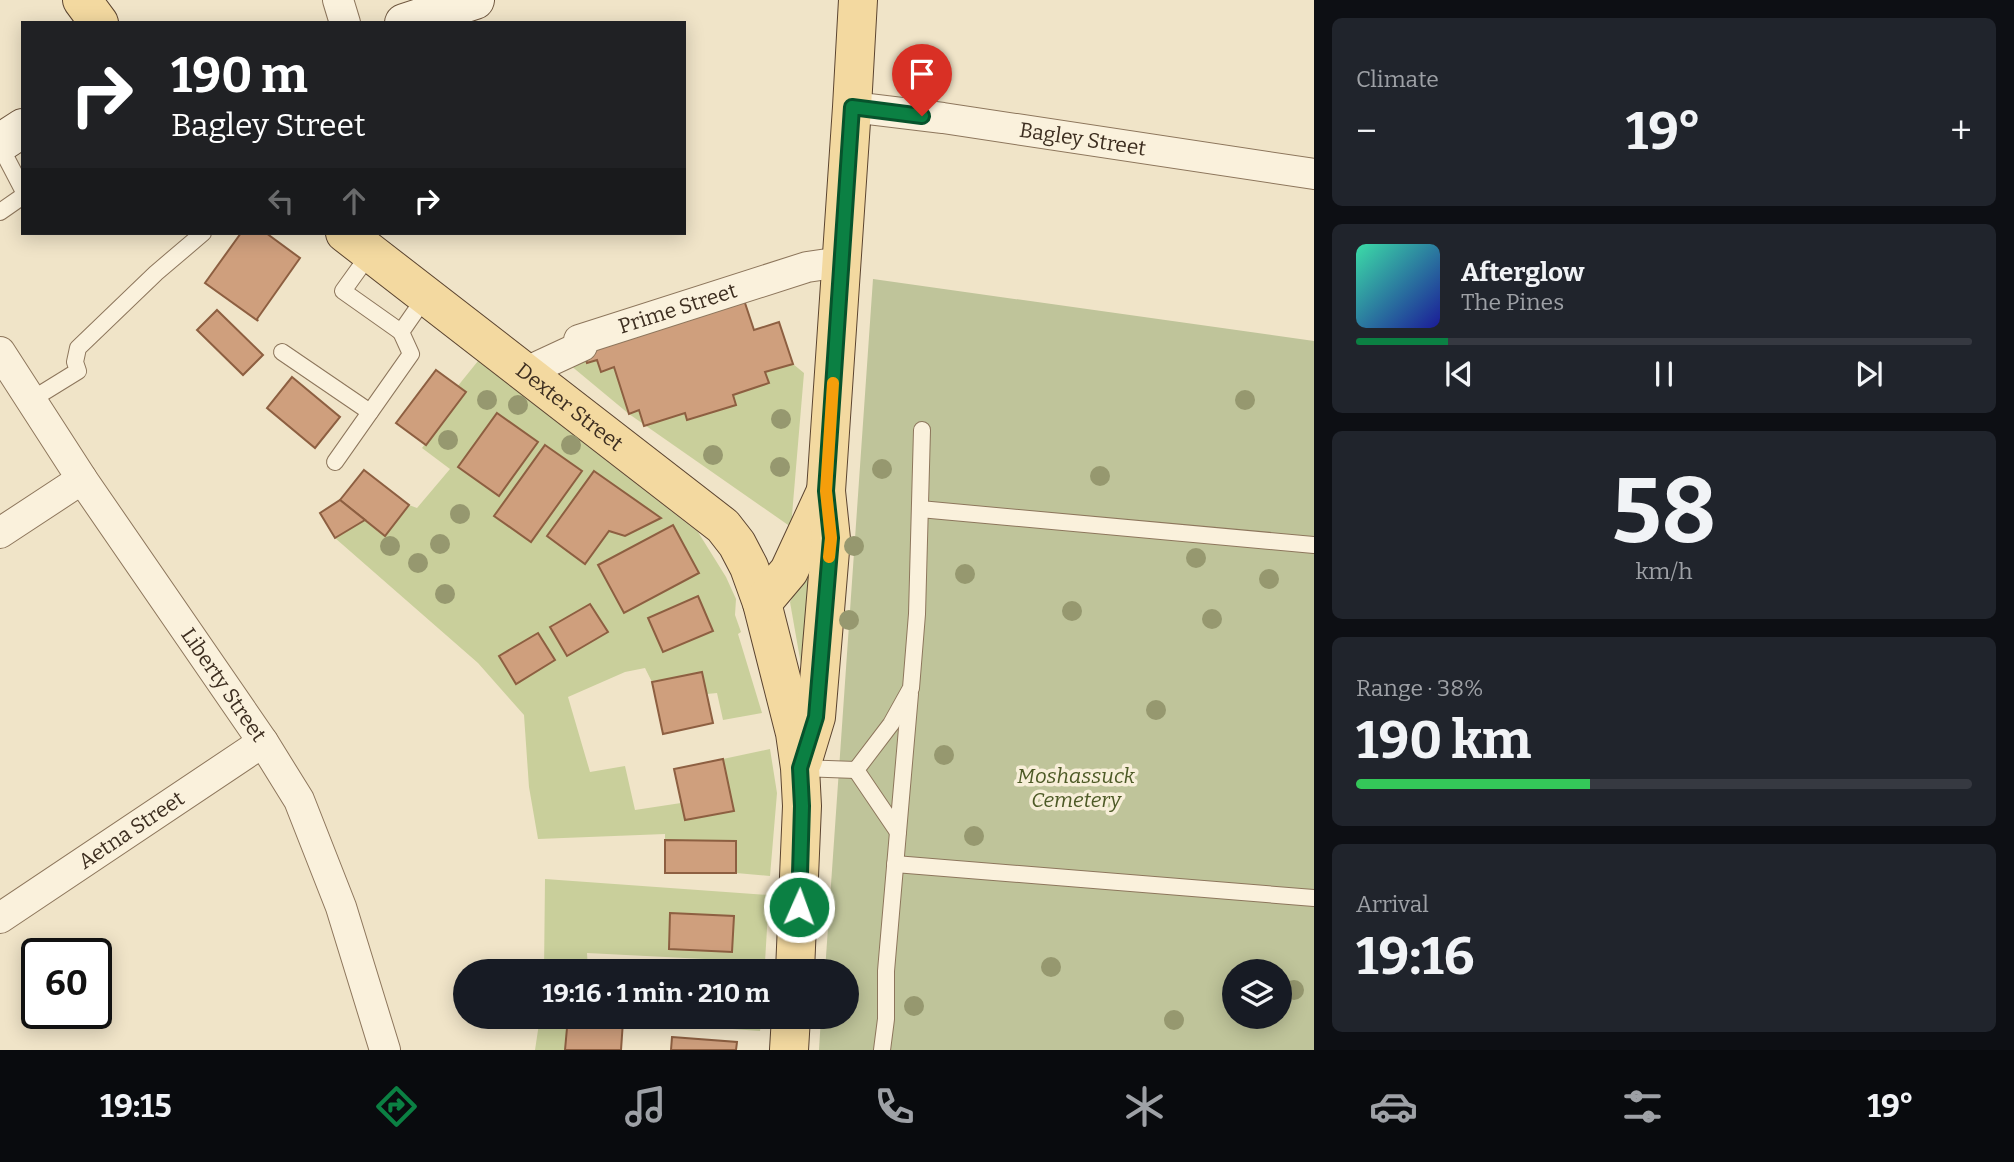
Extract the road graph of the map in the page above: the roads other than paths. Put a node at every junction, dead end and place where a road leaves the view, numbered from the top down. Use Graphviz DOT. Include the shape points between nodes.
graph roads {
  1 [pos="82,0"];
  2 [pos="338,0"];
  3 [pos="475,0"];
  4 [pos="858,0"];
  5 [pos="98,21"];
  6 [pos="344,21"];
  7 [pos="410,21"];
  8 [pos="852,107"];
  9 [pos="21,129"];
  10 [pos="0,144"];
  11 [pos="1314,174"];
  12 [pos="21,186"];
  13 [pos="21,197"];
  14 [pos="0,212"];
  15 [pos="201,235"];
  16 [pos="358,242"];
  17 [pos="841,262"];
  18 [pos="426,295"];
  19 [pos="401,332"];
  20 [pos="0,352"];
  21 [pos="282,352"];
  22 [pos="526,372"];
  23 [pos="31,400"];
  24 [pos="370,412"];
  25 [pos="922,430"];
  26 [pos="335,462"];
  27 [pos="82,479"];
  28 [pos="826,491"];
  29 [pos="920,509"];
  30 [pos="0,533"];
  31 [pos="1314,545"];
  32 [pos="762,603"];
  33 [pos="911,688"];
  34 [pos="263,741"];
  35 [pos="800,768"];
  36 [pos="856,770"];
  37 [pos="898,832"];
  38 [pos="895,863"];
  39 [pos="1314,898"];
  40 [pos="0,918"];
  41 [pos="796,959"];
  42 [pos="790,1029"];
  43 [pos="385,1050"];
  44 [pos="789,1050"];
  45 [pos="882,1050"];
  1 -- 5 [label="main road"];
  2 -- 6 [label="street"];
  3 -- 7 [label="main road"];
  4 -- 8 [label="main road"];
  8 -- 11 [label="street, Bagley Street"];
  8 -- 17 [label="main road"];
  9 -- 10 [label="main road"];
  10 -- 12 [label="lane"];
  13 -- 14 [label="lane"];
  15 -- 23 [label="lane" via="78,348 78,371"];
  16 -- 18 [label="main road, Dexter Street"];
  16 -- 19 [label="lane" via="343,291"];
  17 -- 22 [label="street, Prime Street" via="807,267 579,340 582,346"];
  17 -- 28 [label="main road"];
  18 -- 19 [label="lane"];
  18 -- 22 [label="main road, Dexter Street"];
  19 -- 24 [label="lane" via="411,354"];
  20 -- 23 [label="street, Liberty Street"];
  21 -- 24 [label="lane"];
  22 -- 32 [label="main road, Dexter Street" via="723,526 737,544"];
  23 -- 27 [label="street, Liberty Street"];
  24 -- 26 [label="lane"];
  25 -- 29 [label="lane"];
  27 -- 30 [label="street"];
  27 -- 34 [label="street, Liberty Street"];
  28 -- 32 [label="main road" via="789,571"];
  28 -- 35 [label="main road" via="831,538 816,717"];
  29 -- 31 [label="lane"];
  29 -- 33 [label="lane"];
  32 -- 35 [label="main road, Dexter Street"];
  33 -- 36 [label="lane"];
  33 -- 37 [label="lane"];
  34 -- 40 [label="street, Aetna Street"];
  34 -- 43 [label="street, Liberty Street" via="304,812 341,907"];
  35 -- 36 [label="lane"];
  35 -- 41 [label="main road"];
  36 -- 37 [label="lane"];
  37 -- 38 [label="lane"];
  38 -- 39 [label="lane"];
  38 -- 45 [label="lane"];
  42 -- 44 [label="main road"];
}
